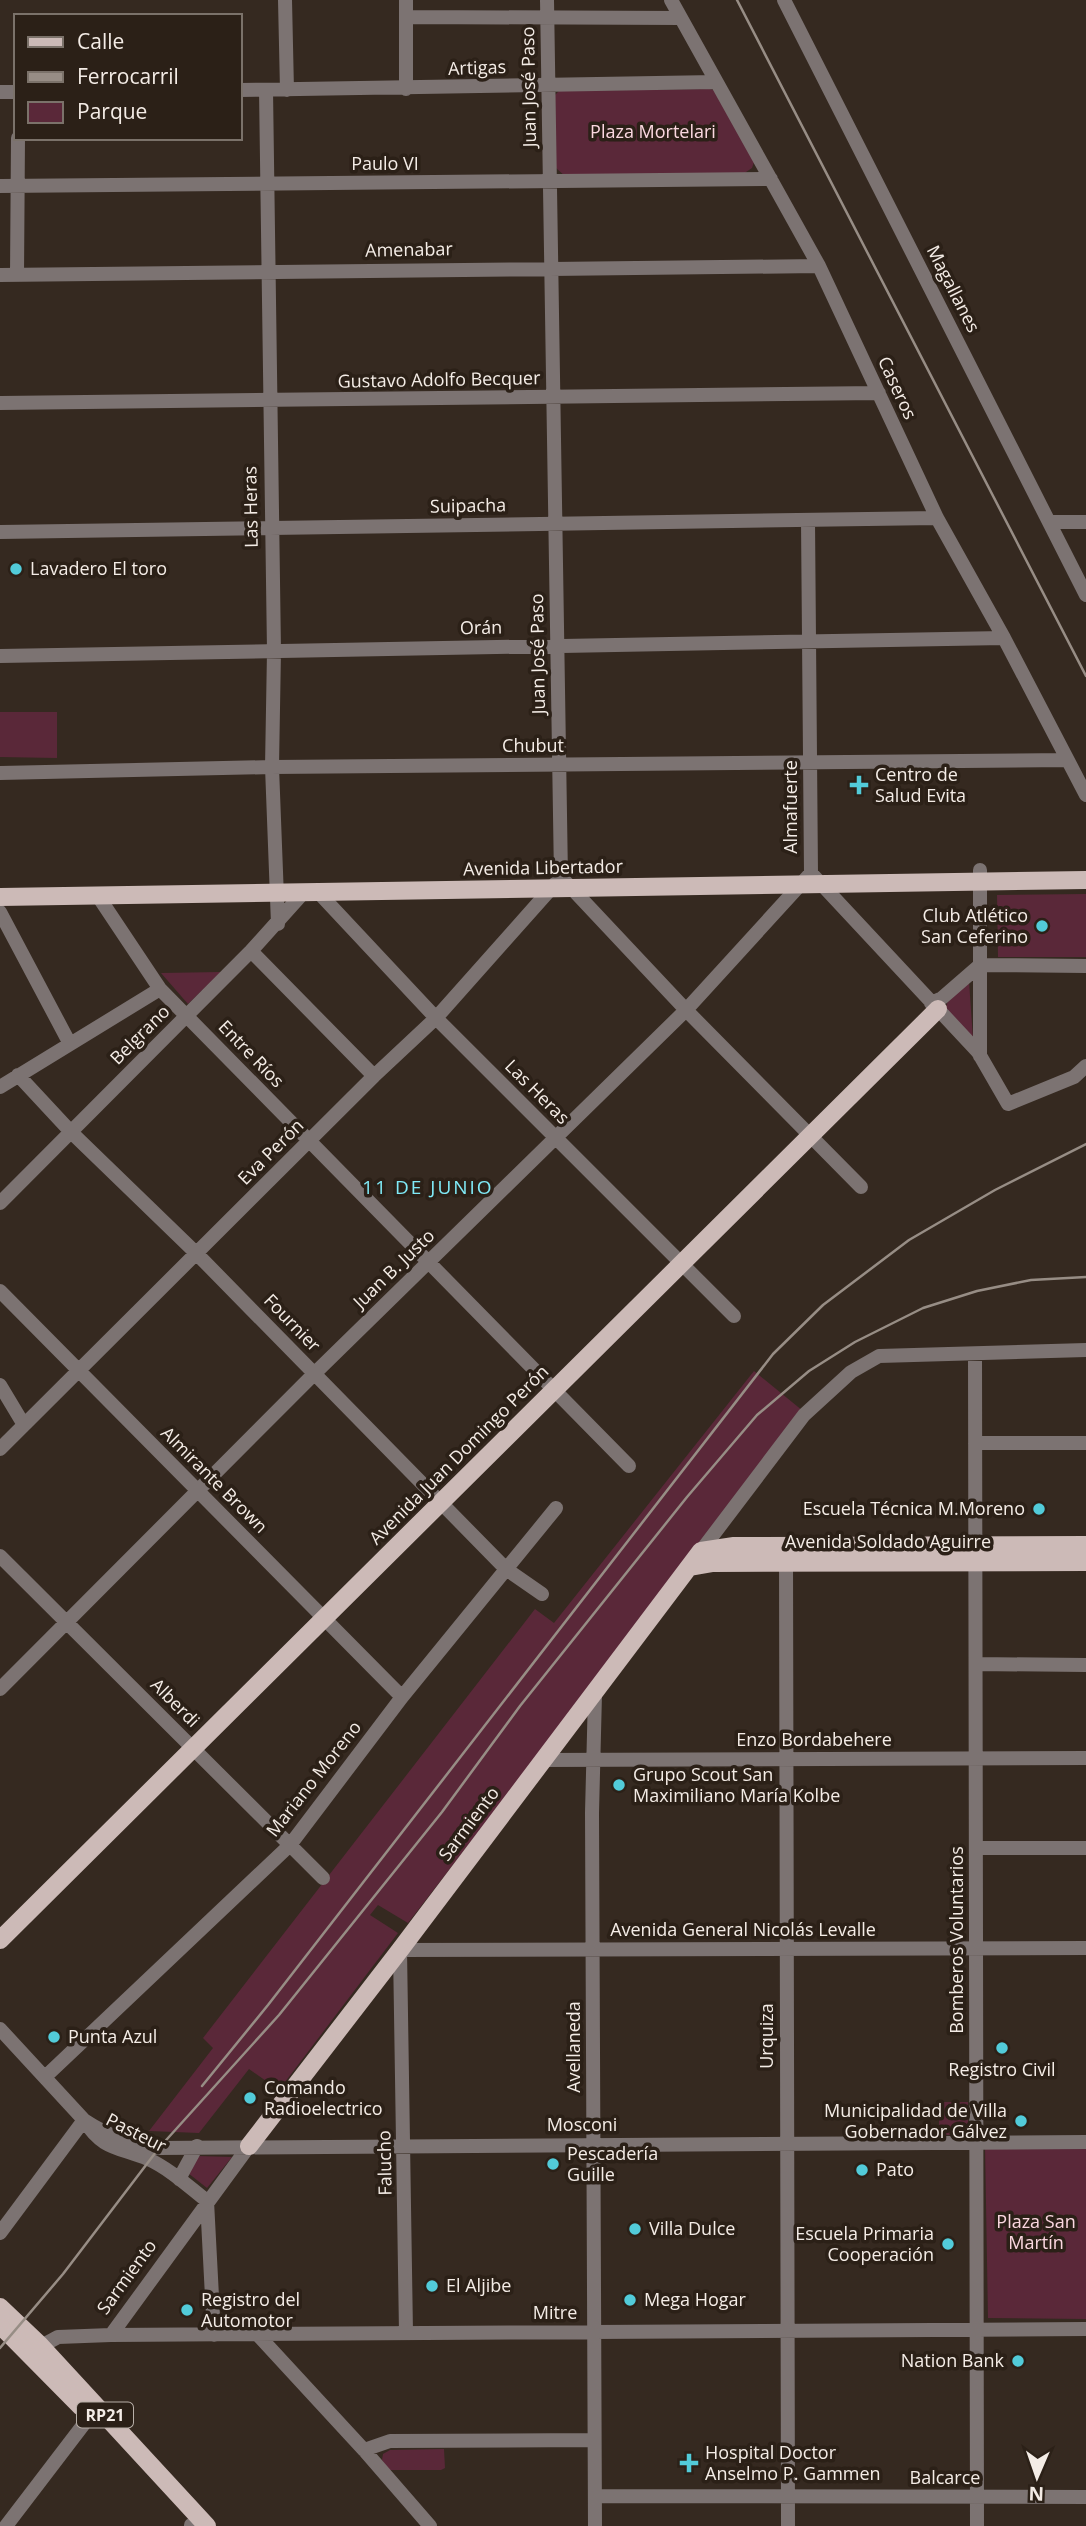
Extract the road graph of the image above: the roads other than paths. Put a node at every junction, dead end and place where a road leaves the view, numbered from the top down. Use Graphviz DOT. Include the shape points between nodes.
graph roads {
  1 [pos="285,0"];
  2 [pos="406,0"];
  3 [pos="547,0"];
  4 [pos="671,0"];
  5 [pos="784,0"];
  6 [pos="406,17"];
  7 [pos="548,17"];
  8 [pos="681,18"];
  9 [pos="715,82"];
  10 [pos="548,85"];
  11 [pos="406,89"];
  12 [pos="242,90"];
  13 [pos="266,90"];
  14 [pos="287,90"];
  15 [pos="18,140"];
  16 [pos="771,179"];
  17 [pos="550,182"];
  18 [pos="267,184"];
  19 [pos="0,186"];
  20 [pos="18,186"];
  21 [pos="819,266"];
  22 [pos="551,268"];
  23 [pos="268,271"];
  24 [pos="0,275"];
  25 [pos="17,275"];
  26 [pos="878,393"];
  27 [pos="553,398"];
  28 [pos="269,401"];
  29 [pos="0,404"];
  30 [pos="937,519"];
  31 [pos="808,521"];
  32 [pos="1086,522"];
  33 [pos="555,523"];
  34 [pos="1051,523"];
  35 [pos="271,530"];
  36 [pos="0,533"];
  37 [pos="1086,595"];
  38 [pos="1004,638"];
  39 [pos="809,642"];
  40 [pos="557,646"];
  41 [pos="274,651"];
  42 [pos="0,656"];
  43 [pos="1067,760"];
  44 [pos="810,763"];
  45 [pos="559,766"];
  46 [pos="272,767"];
  47 [pos="0,773"];
  48 [pos="1086,794"];
  49 [pos="1086,868"];
  50 [pos="980,876"];
  51 [pos="810,880"];
  52 [pos="1086,880"];
  53 [pos="562,884"];
  54 [pos="0,885"];
  55 [pos="277,887"];
  56 [pos="311,892"];
  57 [pos="98,896"];
  58 [pos="0,897"];
  59 [pos="0,912"];
  60 [pos="278,924"];
  61 [pos="251,951"];
  62 [pos="980,965"];
  63 [pos="1086,966"];
  64 [pos="160,989"];
  65 [pos="937,1003"];
  66 [pos="686,1010"];
  67 [pos="186,1016"];
  68 [pos="436,1018"];
  69 [pos="70,1044"];
  70 [pos="980,1056"];
  71 [pos="1086,1066"];
  72 [pos="18,1075"];
  73 [pos="374,1076"];
  74 [pos="0,1087"];
  75 [pos="71,1132"];
  76 [pos="807,1132"];
  77 [pos="556,1138"];
  78 [pos="309,1141"];
  79 [pos="861,1187"];
  80 [pos="0,1203"];
  81 [pos="196,1253"];
  82 [pos="678,1261"];
  83 [pos="429,1263"];
  84 [pos="0,1291"];
  85 [pos="734,1316"];
  86 [pos="1086,1350"];
  87 [pos="975,1354"];
  88 [pos="79,1371"];
  89 [pos="314,1374"];
  90 [pos="0,1385"];
  91 [pos="551,1387"];
  92 [pos="24,1425"];
  93 [pos="1086,1443"];
  94 [pos="975,1444"];
  95 [pos="0,1449"];
  96 [pos="629,1466"];
  97 [pos="198,1491"];
  98 [pos="438,1499"];
  99 [pos="556,1508"];
  100 [pos="1086,1545"];
  101 [pos="701,1550"];
  102 [pos="975,1554"];
  103 [pos="786,1555"];
  104 [pos="0,1556"];
  105 [pos="1086,1562"];
  106 [pos="690,1567"];
  107 [pos="506,1569"];
  108 [pos="542,1594"];
  109 [pos="321,1616"];
  110 [pos="67,1622"];
  111 [pos="975,1664"];
  112 [pos="1086,1665"];
  113 [pos="0,1689"];
  114 [pos="595,1694"];
  115 [pos="402,1697"];
  116 [pos="190,1745"];
  117 [pos="1086,1758"];
  118 [pos="787,1759"];
  119 [pos="976,1759"];
  120 [pos="542,1760"];
  121 [pos="593,1761"];
  122 [pos="290,1845"];
  123 [pos="976,1848"];
  124 [pos="1086,1848"];
  125 [pos="323,1878"];
  126 [pos="0,1929"];
  127 [pos="0,1940"];
  128 [pos="976,1948"];
  129 [pos="1086,1948"];
  130 [pos="787,1949"];
  131 [pos="400,1950"];
  132 [pos="593,1950"];
  133 [pos="0,2029"];
  134 [pos="45,2077"];
  135 [pos="84,2120"];
  136 [pos="976,2142"];
  137 [pos="1086,2142"];
  138 [pos="786,2143"];
  139 [pos="594,2144"];
  140 [pos="405,2145"];
  141 [pos="197,2146"];
  142 [pos="249,2146"];
  143 [pos="179,2179"];
  144 [pos="207,2201"];
  145 [pos="0,2233"];
  146 [pos="0,2307"];
  147 [pos="0,2325"];
  148 [pos="977,2329"];
  149 [pos="1086,2329"];
  150 [pos="787,2331"];
  151 [pos="594,2332"];
  152 [pos="406,2333"];
  153 [pos="214,2334"];
  154 [pos="257,2334"];
  155 [pos="111,2335"];
  156 [pos="35,2349"];
  157 [pos="90,2416"];
  158 [pos="594,2440"];
  159 [pos="364,2450"];
  160 [pos="595,2496"];
  161 [pos="786,2497"];
  162 [pos="977,2497"];
  163 [pos="1086,2497"];
  164 [pos="6,2526"];
  165 [pos="191,2526"];
  166 [pos="207,2526"];
  167 [pos="429,2526"];
  168 [pos="595,2526"];
  169 [pos="788,2526"];
  170 [pos="977,2526"];
  1 -- 14 [label="street"];
  2 -- 6 [label="street"];
  3 -- 7 [label="street, Juan José Paso"];
  4 -- 8 [label="street, Caseros"];
  5 -- 34 [label="street, Magallanes"];
  6 -- 7 [label="street"];
  6 -- 11 [label="street"];
  7 -- 8 [label="street"];
  7 -- 10 [label="street, Juan José Paso"];
  8 -- 9 [label="street, Caseros"];
  9 -- 10 [label="street, Artigas"];
  9 -- 16 [label="street, Caseros"];
  10 -- 11 [label="street, Artigas"];
  10 -- 17 [label="street, Juan José Paso"];
  11 -- 14 [label="street, Artigas"];
  12 -- 13 [label="street, Artigas"];
  13 -- 14 [label="street, Artigas"];
  13 -- 18 [label="street, Las Heras"];
  15 -- 20 [label="street"];
  16 -- 17 [label="street, Paulo VI"];
  16 -- 21 [label="street, Caseros"];
  17 -- 18 [label="street, Paulo VI"];
  17 -- 22 [label="street, Juan José Paso"];
  18 -- 20 [label="street, Paulo VI"];
  18 -- 23 [label="street, Las Heras"];
  19 -- 20 [label="street, Paulo VI"];
  20 -- 25 [label="street"];
  21 -- 22 [label="street, Amenabar"];
  21 -- 26 [label="street, Caseros"];
  22 -- 23 [label="street, Amenabar"];
  22 -- 27 [label="street, Juan José Paso"];
  23 -- 25 [label="street, Amenabar"];
  23 -- 28 [label="street, Las Heras"];
  24 -- 25 [label="street, Amenabar"];
  26 -- 27 [label="street, Gustavo Adolfo Becquer"];
  26 -- 30 [label="street, Caseros"];
  27 -- 28 [label="street, Gustavo Adolfo Becquer"];
  27 -- 33 [label="street, Juan José Paso"];
  28 -- 29 [label="street, Gustavo Adolfo Becquer"];
  28 -- 35 [label="street, Las Heras"];
  30 -- 31 [label="street, Suipacha"];
  30 -- 38 [label="street, Caseros"];
  31 -- 33 [label="street, Suipacha"];
  31 -- 39 [label="street, Almafuerte"];
  32 -- 34 [label="street"];
  33 -- 35 [label="street, Suipacha"];
  33 -- 40 [label="street, Juan José Paso"];
  34 -- 37 [label="street, Magallanes"];
  35 -- 36 [label="street, Suipacha"];
  35 -- 41 [label="street, Las Heras"];
  38 -- 39 [label="street, Orán"];
  38 -- 43 [label="street, Caseros"];
  39 -- 40 [label="street, Orán"];
  39 -- 44 [label="street, Almafuerte"];
  40 -- 41 [label="street, Orán"];
  40 -- 45 [label="street, Juan José Paso"];
  41 -- 42 [label="street, Orán"];
  41 -- 46 [label="street, Las Heras"];
  43 -- 44 [label="street, Chubut"];
  43 -- 48 [label="street, Caseros"];
  44 -- 45 [label="street, Chubut"];
  44 -- 51 [label="street, Almafuerte"];
  45 -- 46 [label="street, Chubut"];
  45 -- 53 [label="street, Juan José Paso"];
  46 -- 47 [label="street, Chubut"];
  46 -- 55 [label="street, Las Heras"];
  49 -- 50 [label="main road, Avenida Libertador"];
  50 -- 51 [label="main road, Avenida Libertador"];
  50 -- 52 [label="main road, Avenida Libertador"];
  50 -- 62 [label="street"];
  51 -- 53 [label="main road, Avenida Libertador"];
  51 -- 65 [label="street"];
  51 -- 66 [label="street, Juan B. Justo"];
  53 -- 55 [label="main road, Avenida Libertador"];
  53 -- 56 [label="main road, Avenida Libertador"];
  53 -- 66 [label="street"];
  53 -- 68 [label="street, Eva Perón"];
  54 -- 55 [label="main road, Avenida Libertador"];
  55 -- 56 [label="main road, Avenida Libertador"];
  55 -- 57 [label="main road, Avenida Libertador"];
  55 -- 60 [label="street, Las Heras"];
  56 -- 60 [label="street, Belgrano"];
  56 -- 68 [label="street, Las Heras"];
  57 -- 58 [label="main road, Avenida Libertador"];
  57 -- 64 [label="street, Entre Ríos"];
  59 -- 69 [label="street"];
  60 -- 61 [label="street, Belgrano"];
  61 -- 67 [label="street, Belgrano"];
  61 -- 73 [label="street"];
  62 -- 63 [label="street"];
  62 -- 65 [label="street, Avenida Juan Domingo Perón"];
  62 -- 70 [label="street"];
  64 -- 67 [label="street, Entre Ríos"];
  64 -- 69 [label="street"];
  65 -- 70 [label="street"];
  65 -- 76 [label="main road, Avenida Juan Domingo Perón"];
  66 -- 76 [label="street"];
  66 -- 77 [label="street, Juan B. Justo"];
  67 -- 75 [label="street, Belgrano"];
  67 -- 78 [label="street, Entre Ríos"];
  68 -- 73 [label="street, Eva Perón"];
  68 -- 77 [label="street, Las Heras"];
  69 -- 72 [label="street"];
  70 -- 71 [label="street" via="1008,1104 1074,1077"];
  72 -- 74 [label="street"];
  72 -- 75 [label="street, Fournier"];
  73 -- 78 [label="street, Eva Perón"];
  75 -- 80 [label="street, Belgrano"];
  75 -- 81 [label="street, Fournier"];
  76 -- 79 [label="street"];
  76 -- 82 [label="main road, Avenida Juan Domingo Perón"];
  77 -- 82 [label="street, Las Heras"];
  77 -- 83 [label="street, Juan B. Justo"];
  78 -- 81 [label="street, Eva Perón"];
  78 -- 83 [label="street, Entre Ríos"];
  81 -- 88 [label="street, Eva Perón"];
  81 -- 89 [label="street, Fournier"];
  82 -- 85 [label="street, Las Heras"];
  82 -- 91 [label="main road, Avenida Juan Domingo Perón"];
  83 -- 89 [label="street, Juan B. Justo"];
  83 -- 91 [label="street, Entre Ríos"];
  84 -- 88 [label="street, Almirante Brown"];
  86 -- 87 [label="street"];
  87 -- 94 [label="street, Bomberos Voluntarios"];
  87 -- 101 [label="street, Sarmiento" via="879,1356 851,1372 804,1415"];
  88 -- 92 [label="street, Eva Perón"];
  88 -- 97 [label="street, Almirante Brown"];
  89 -- 97 [label="street, Juan B. Justo"];
  89 -- 98 [label="street, Fournier"];
  90 -- 92 [label="street"];
  91 -- 96 [label="street, Entre Ríos"];
  91 -- 98 [label="main road, Avenida Juan Domingo Perón"];
  92 -- 95 [label="street, Eva Perón"];
  93 -- 94 [label="street"];
  94 -- 102 [label="street, Bomberos Voluntarios"];
  97 -- 109 [label="street, Almirante Brown"];
  97 -- 110 [label="street, Juan B. Justo"];
  98 -- 107 [label="street, Fournier"];
  98 -- 109 [label="main road, Avenida Juan Domingo Perón"];
  99 -- 107 [label="street, Mariano Moreno"];
  100 -- 102 [label="main road, Avenida Soldado Aguirre"];
  101 -- 103 [label="main road, Avenida Soldado Aguirre" via="715,1547"];
  101 -- 106 [label="main road, Sarmiento"];
  102 -- 103 [label="main road, Avenida Soldado Aguirre"];
  102 -- 105 [label="main road, Avenida Soldado Aguirre"];
  102 -- 111 [label="street, Bomberos Voluntarios"];
  103 -- 106 [label="main road, Avenida Soldado Aguirre"];
  103 -- 118 [label="street, Urquiza"];
  104 -- 110 [label="street, Alberdi"];
  106 -- 114 [label="main road, Sarmiento"];
  107 -- 108 [label="street, Fournier"];
  107 -- 115 [label="street, Mariano Moreno"];
  109 -- 115 [label="street, Almirante Brown"];
  109 -- 116 [label="main road, Avenida Juan Domingo Perón"];
  110 -- 113 [label="street, Juan B. Justo"];
  110 -- 116 [label="street, Alberdi"];
  111 -- 112 [label="street"];
  111 -- 119 [label="street, Bomberos Voluntarios"];
  114 -- 120 [label="main road, Sarmiento"];
  114 -- 121 [label="street, Avellaneda"];
  115 -- 122 [label="street, Mariano Moreno"];
  116 -- 122 [label="street, Alberdi"];
  116 -- 126 [label="main road, Avenida Juan Domingo Perón"];
  116 -- 127 [label="main road, Avenida Juan Domingo Perón"];
  117 -- 119 [label="street, Enzo Bordabehere"];
  118 -- 119 [label="street, Enzo Bordabehere"];
  118 -- 121 [label="street, Enzo Bordabehere"];
  118 -- 130 [label="street, Urquiza"];
  119 -- 123 [label="street, Bomberos Voluntarios"];
  120 -- 121 [label="street, Enzo Bordabehere"];
  120 -- 131 [label="main road, Sarmiento"];
  121 -- 132 [label="street, Avellaneda"];
  122 -- 125 [label="street, Alberdi"];
  122 -- 134 [label="street, Mariano Moreno"];
  123 -- 124 [label="street"];
  123 -- 128 [label="street, Bomberos Voluntarios"];
  128 -- 129 [label="street, Avenida General Nicolás Levalle"];
  128 -- 130 [label="street, Avenida General Nicolás Levalle"];
  128 -- 136 [label="street, Bomberos Voluntarios"];
  130 -- 132 [label="street, Avenida General Nicolás Levalle"];
  130 -- 138 [label="street, Urquiza"];
  131 -- 132 [label="street, Avenida General Nicolás Levalle"];
  131 -- 140 [label="street, Falucho"];
  131 -- 142 [label="main road, Sarmiento"];
  132 -- 139 [label="street, Avellaneda"];
  133 -- 134 [label="street, Pasteur"];
  134 -- 135 [label="street, Pasteur"];
  135 -- 141 [label="street, Mosconi" via="123,2140 151,2147"];
  135 -- 143 [label="street, Pasteur" via="94,2136"];
  135 -- 145 [label="street"];
  136 -- 137 [label="street, Mosconi"];
  136 -- 138 [label="street, Mosconi"];
  136 -- 148 [label="street, Bomberos Voluntarios"];
  138 -- 139 [label="street, Mosconi"];
  138 -- 150 [label="street, Urquiza"];
  139 -- 140 [label="street, Mosconi"];
  139 -- 151 [label="street, Avellaneda"];
  140 -- 142 [label="street, Mosconi"];
  140 -- 152 [label="street, Falucho"];
  141 -- 142 [label="street, Mosconi"];
  141 -- 143 [label="street"];
  142 -- 144 [label="street, Sarmiento"];
  143 -- 144 [label="street, Pasteur"];
  144 -- 153 [label="street"];
  144 -- 155 [label="street, Sarmiento"];
  146 -- 156 [label="main road, RP21"];
  147 -- 156 [label="main road, RP21"];
  148 -- 149 [label="street, Mitre"];
  148 -- 150 [label="street, Mitre"];
  148 -- 162 [label="street, Bomberos Voluntarios"];
  150 -- 151 [label="street, Mitre"];
  150 -- 161 [label="street, Urquiza"];
  151 -- 152 [label="street, Mitre"];
  151 -- 158 [label="street, Avellaneda"];
  152 -- 154 [label="street, Mitre"];
  153 -- 154 [label="street, Mitre"];
  153 -- 155 [label="street, Mitre"];
  154 -- 159 [label="street"];
  155 -- 156 [label="street, Mitre" via="58,2337"];
  156 -- 157 [label="main road, RP21"];
  156 -- 166 [label="main road, RP21"];
  157 -- 164 [label="street"];
  157 -- 165 [label="main road, RP21"];
  158 -- 159 [label="street" via="390,2441"];
  158 -- 160 [label="street, Avellaneda"];
  159 -- 167 [label="street"];
  160 -- 161 [label="street, Balcarce"];
  160 -- 168 [label="street, Avellaneda"];
  161 -- 162 [label="street, Balcarce"];
  161 -- 169 [label="street, Urquiza"];
  162 -- 163 [label="street, Balcarce"];
  162 -- 170 [label="street, Bomberos Voluntarios"];
}
